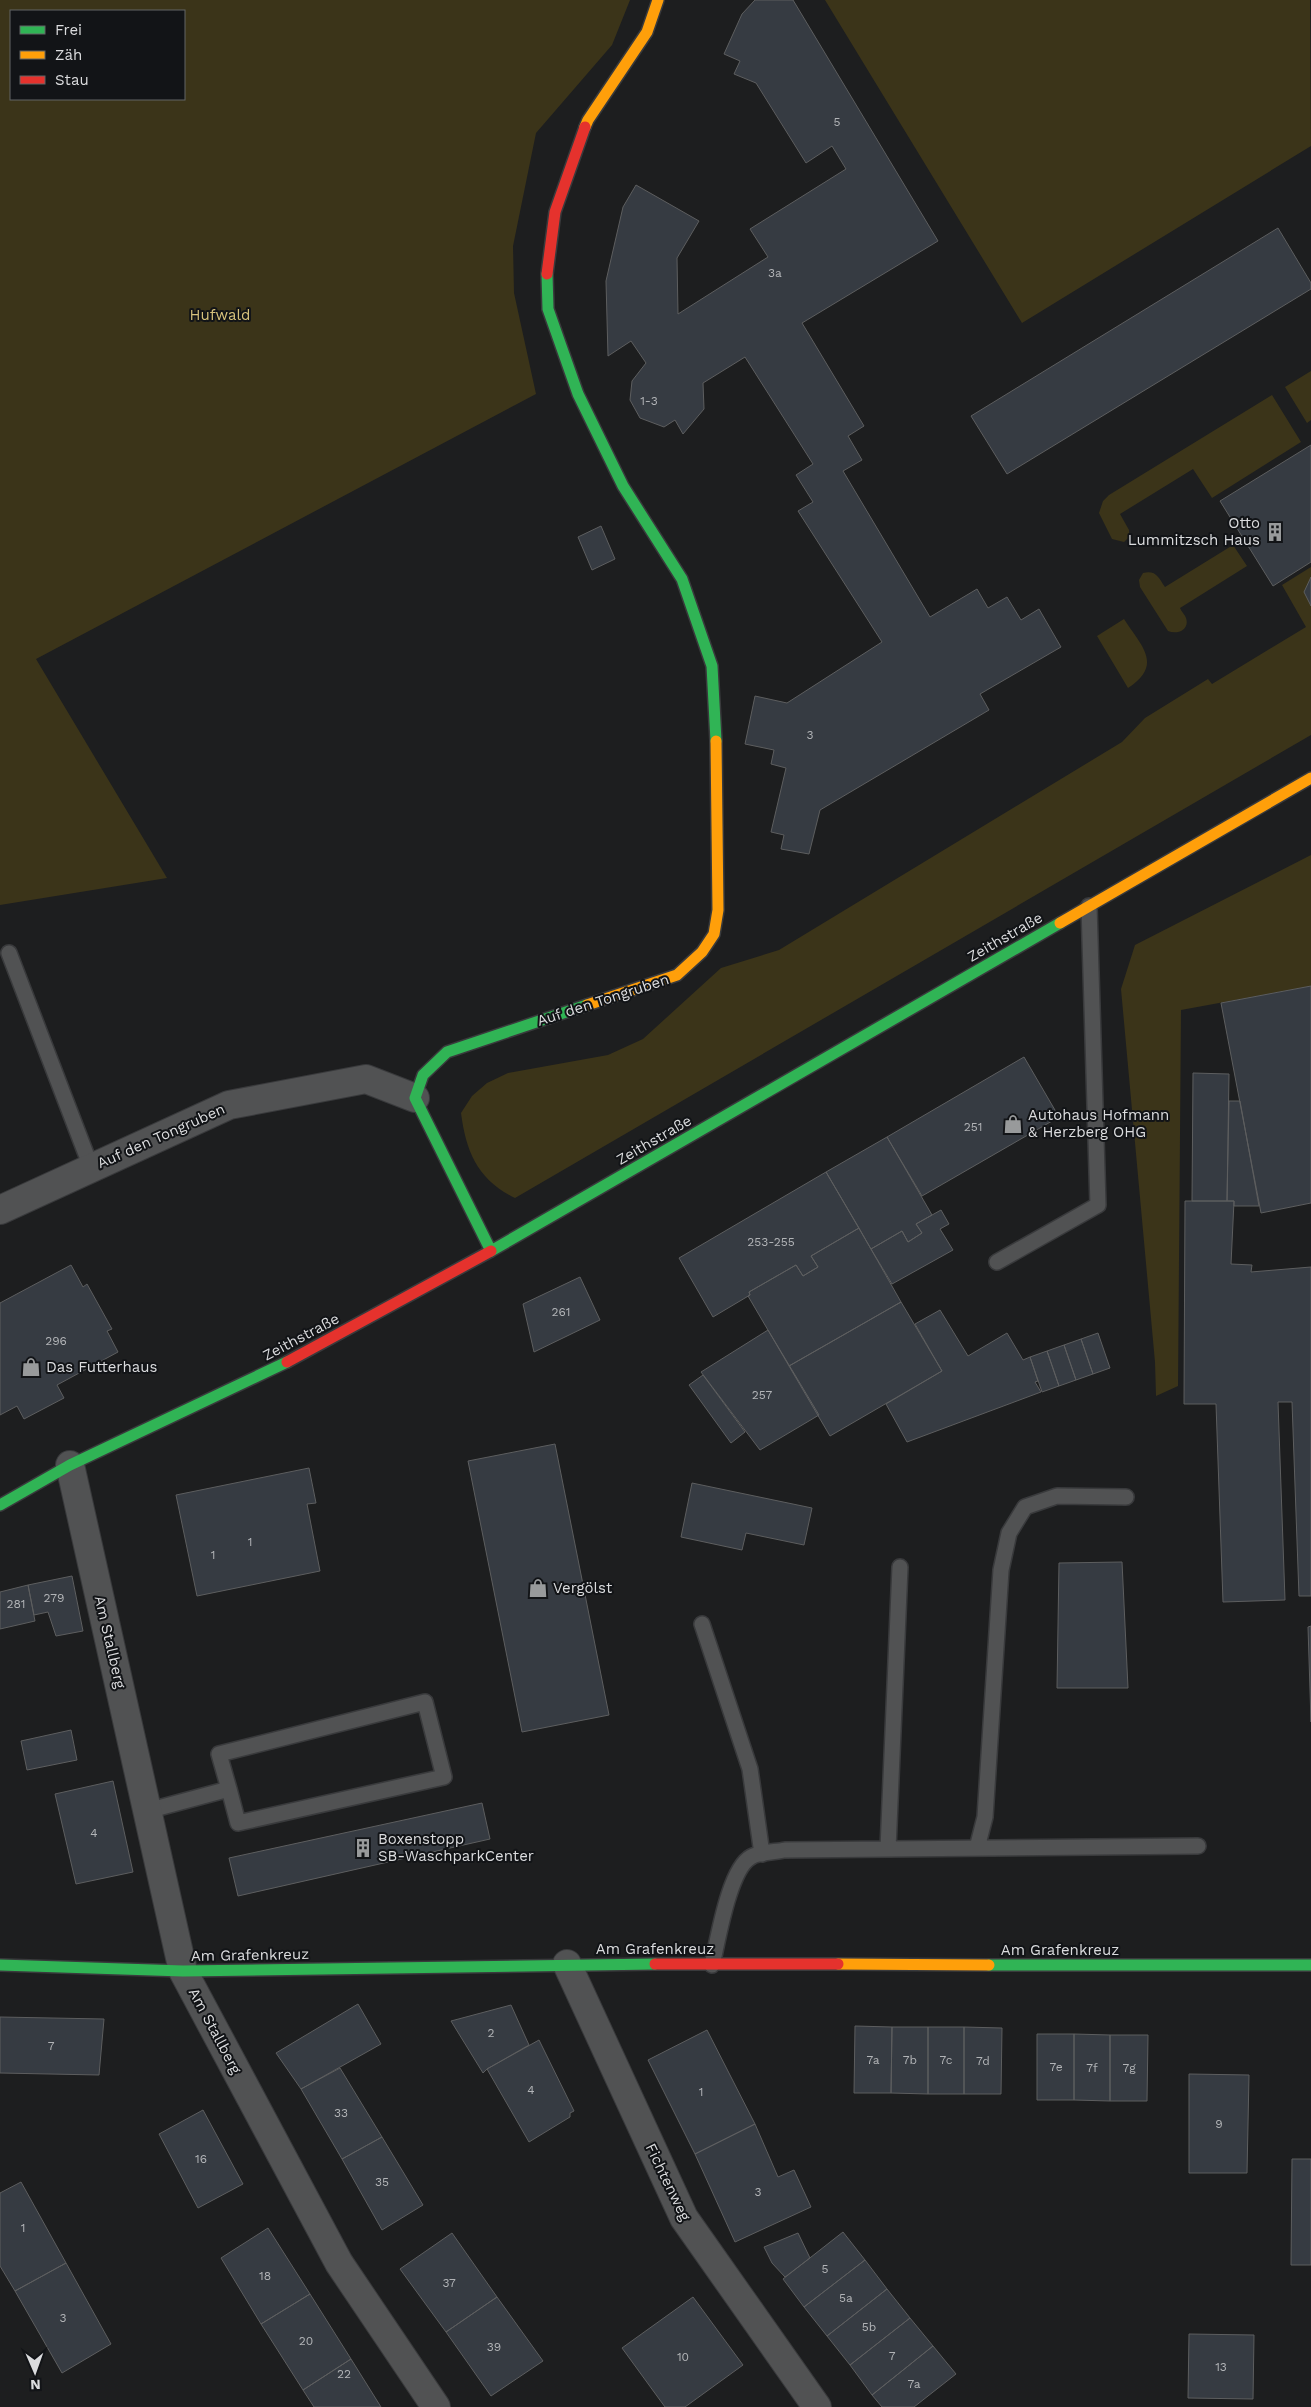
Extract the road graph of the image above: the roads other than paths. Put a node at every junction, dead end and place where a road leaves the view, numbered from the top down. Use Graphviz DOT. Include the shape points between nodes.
graph roads {
  1 [pos="658,0"];
  2 [pos="1311,778"];
  3 [pos="1089,906"];
  4 [pos="9,953"];
  5 [pos="415,1098"];
  6 [pos="91,1167"];
  7 [pos="0,1210"];
  8 [pos="491,1251"];
  9 [pos="997,1262"];
  10 [pos="70,1465"];
  11 [pos="1126,1497"];
  12 [pos="0,1505"];
  13 [pos="900,1567"];
  14 [pos="702,1624"];
  15 [pos="229,1789"];
  16 [pos="147,1811"];
  17 [pos="1198,1846"];
  18 [pos="978,1848"];
  19 [pos="888,1849"];
  20 [pos="762,1854"];
  21 [pos="567,1964"];
  22 [pos="712,1964"];
  23 [pos="1311,1964"];
  24 [pos="0,1965"];
  25 [pos="183,1971"];
  26 [pos="436,2407"];
  27 [pos="817,2407"];
  1 -- 5 [label="street, Auf den Tongruben" via="647,32 588,120 555,212 547,266 548,310 578,394 623,486 682,579 712,666 718,782 718,910 714,934 702,952 677,975 447,1052 423,1075"];
  2 -- 3 [label="street, Zeithstraße"];
  3 -- 8 [label="street, Zeithstraße"];
  3 -- 9 [label="lane" via="1098,1205"];
  4 -- 6 [label="lane"];
  5 -- 6 [label="street, Auf den Tongruben" via="366,1079 229,1105"];
  5 -- 8 [label="street"];
  6 -- 7 [label="street, Auf den Tongruben"];
  8 -- 10 [label="street, Zeithstraße" via="286,1362"];
  10 -- 12 [label="street, Zeithstraße"];
  10 -- 16 [label="street, Am Stallberg"];
  11 -- 18 [label="lane" via="1057,1496 1025,1507 1009,1533 1001,1570 985,1817"];
  13 -- 19 [label="lane"];
  14 -- 20 [label="lane" via="750,1768"];
  15 -- 15 [label="lane" via="219,1754 425,1702 444,1776 238,1822"];
  15 -- 16 [label="lane"];
  16 -- 25 [label="street, Am Stallberg"];
  17 -- 18 [label="lane"];
  18 -- 19 [label="lane"];
  19 -- 20 [label="lane" via="785,1850"];
  20 -- 22 [label="lane" via="750,1857 736,1878 728,1896"];
  21 -- 22 [label="street, Am Grafenkreuz"];
  21 -- 25 [label="street, Am Grafenkreuz"];
  21 -- 27 [label="street, Fichtenweg" via="684,2218"];
  22 -- 23 [label="street, Am Grafenkreuz"];
  24 -- 25 [label="street, Am Grafenkreuz"];
  25 -- 26 [label="street, Am Stallberg" via="339,2263"];
}
